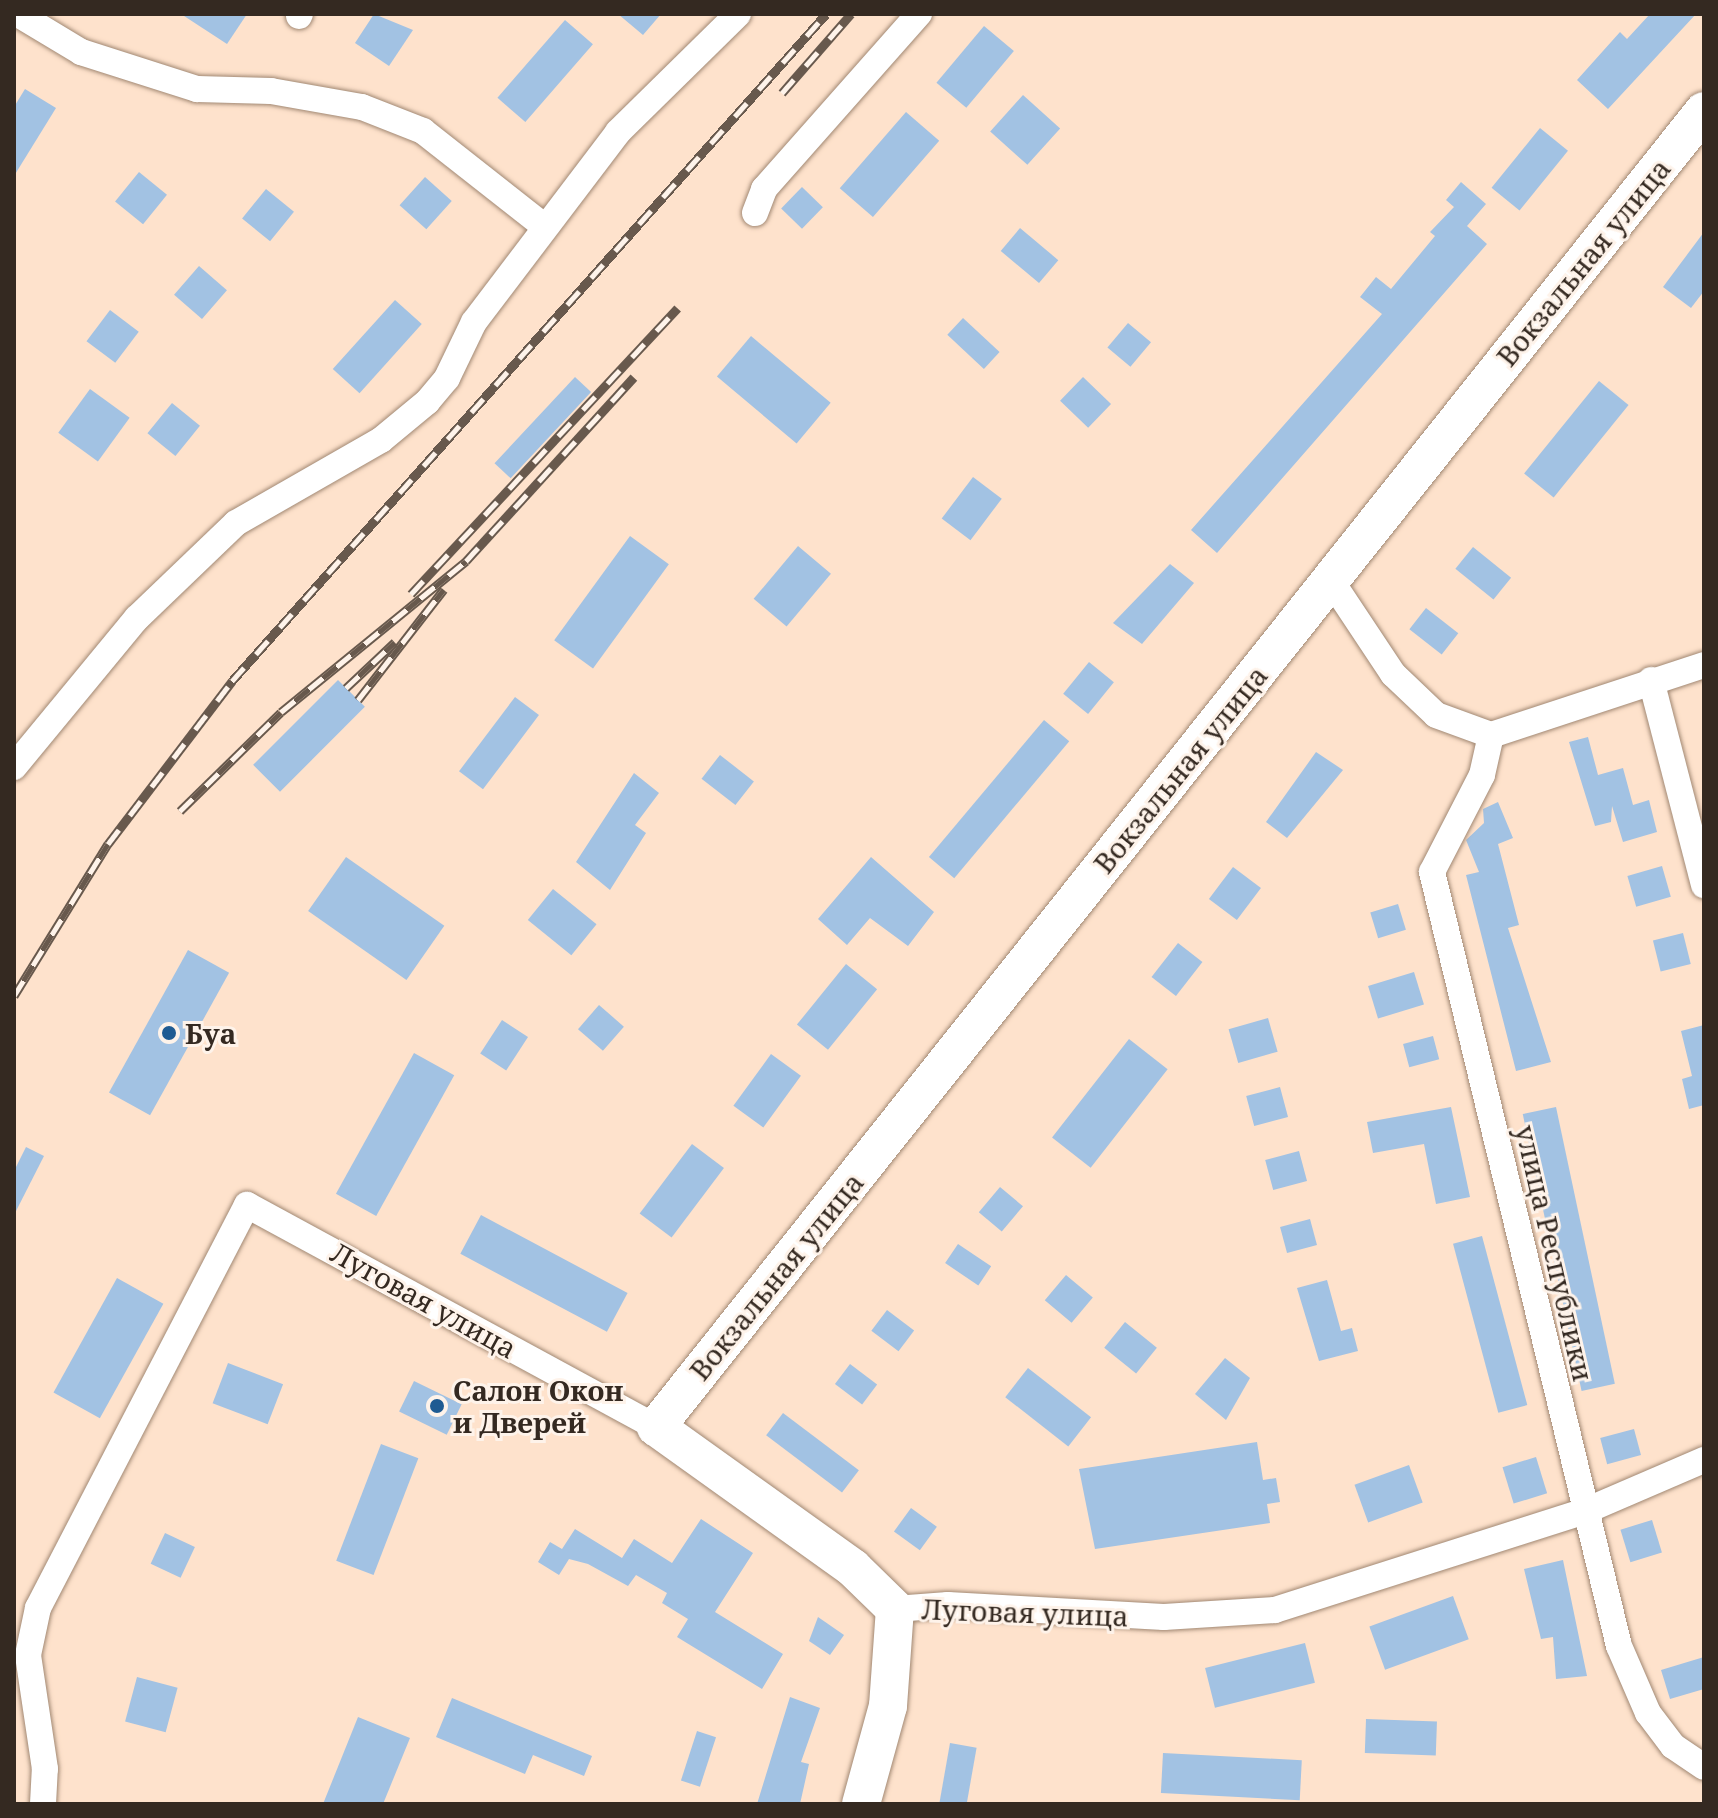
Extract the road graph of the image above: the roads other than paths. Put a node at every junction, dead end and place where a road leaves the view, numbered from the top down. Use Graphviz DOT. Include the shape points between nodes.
graph roads {
  1 [pos="18,14"];
  2 [pos="738,14"];
  3 [pos="919,14"];
  4 [pos="14,21"];
  5 [pos="1704,111"];
  6 [pos="755,213"];
  7 [pos="545,227"];
  8 [pos="1330,579"];
  9 [pos="1704,665"];
  10 [pos="1651,680"];
  11 [pos="1491,735"];
  12 [pos="14,767"];
  13 [pos="1704,885"];
  14 [pos="656,1427"];
  15 [pos="1704,1460"];
  16 [pos="1583,1512"];
  17 [pos="895,1609"];
  18 [pos="1704,1767"];
  19 [pos="43,1804"];
  20 [pos="861,1804"];
  1 -- 4 [label="street"];
  1 -- 7 [label="street" via="81,52 197,89 271,91 362,107 423,131"];
  2 -- 7 [label="street" via="618,132"];
  3 -- 6 [label="street" via="764,189"];
  5 -- 8 [label="street, Вокзальная улица"];
  7 -- 12 [label="street" via="427,402 381,440 236,523 137,618"];
  8 -- 11 [label="street" via="1393,674 1436,715"];
  8 -- 14 [label="street, Вокзальная улица"];
  9 -- 10 [label="street"];
  10 -- 11 [label="street"];
  10 -- 13 [label="street"];
  11 -- 16 [label="street, улица Республики" via="1482,775 1432,872"];
  14 -- 17 [label="street, Луговая улица" via="853,1568"];
  14 -- 19 [label="street, Луговая улица" via="247,1205 38,1608 28,1655 45,1769"];
  15 -- 16 [label="street, Луговая улица"];
  16 -- 17 [label="street, Луговая улица" via="1275,1610 1164,1617 948,1605"];
  16 -- 18 [label="street, улица Республики" via="1619,1646 1648,1713 1673,1746"];
  17 -- 20 [label="street" via="888,1706"];
}
